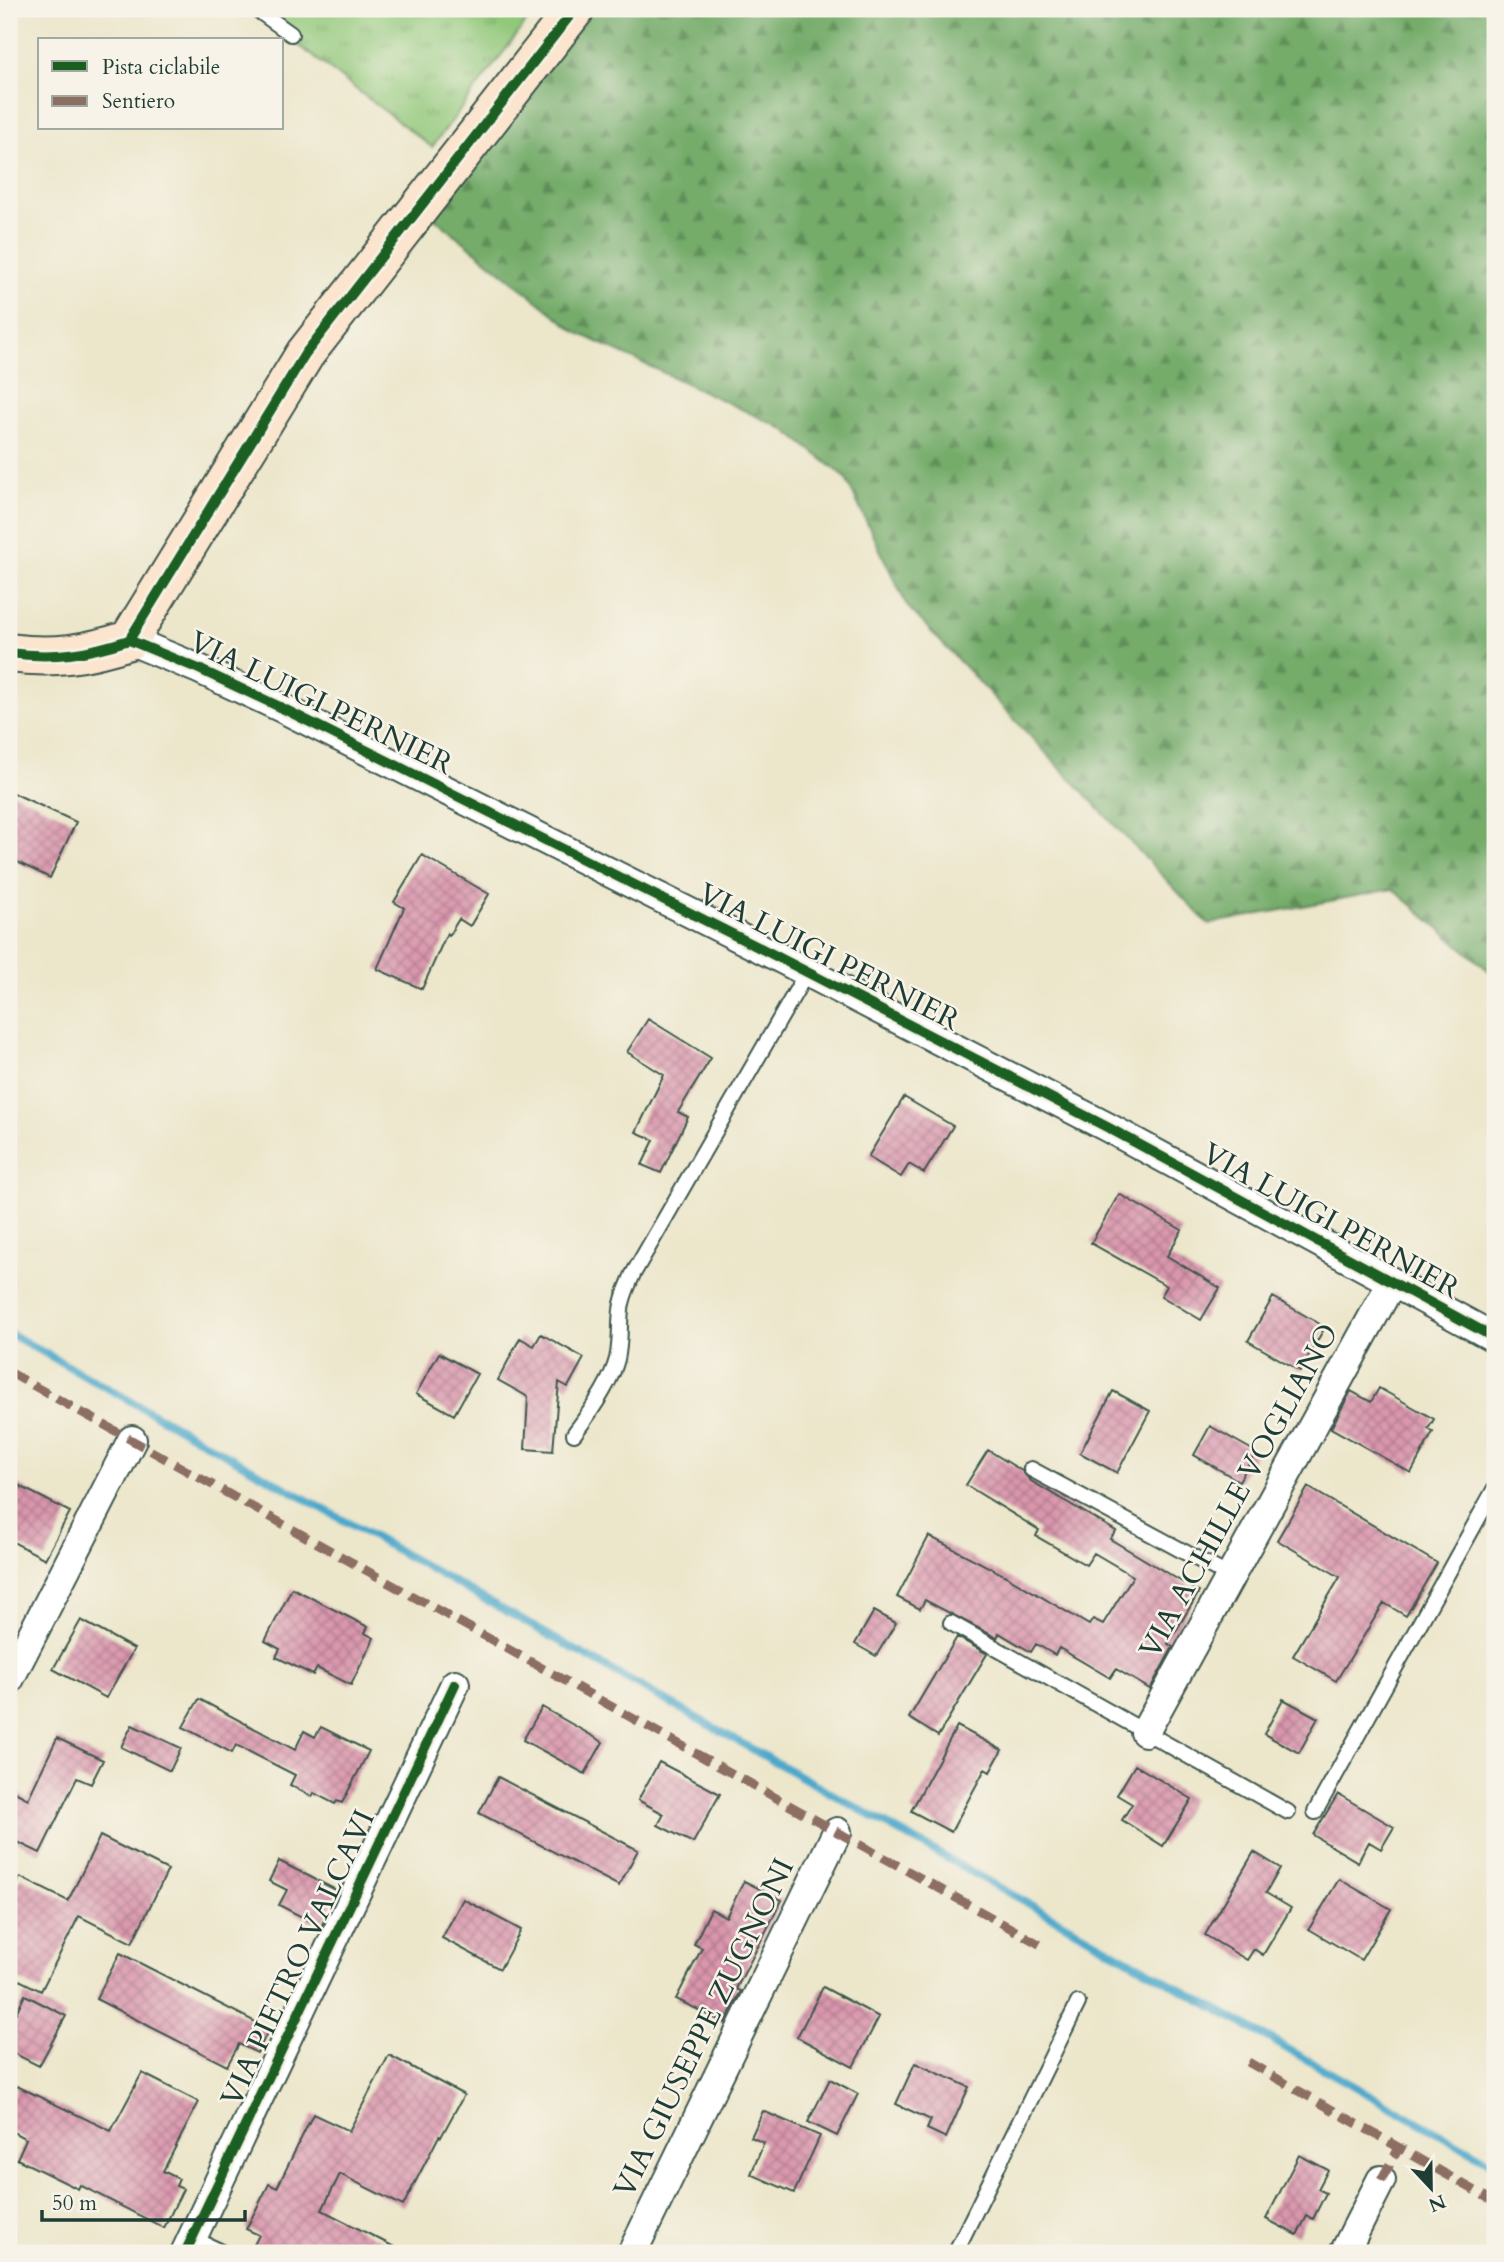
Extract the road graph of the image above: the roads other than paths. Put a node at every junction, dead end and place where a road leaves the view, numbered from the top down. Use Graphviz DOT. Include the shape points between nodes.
graph roads {
  1 [pos="256,9"];
  2 [pos="575,9"];
  3 [pos="290,34"];
  4 [pos="129,640"];
  5 [pos="9,653"];
  6 [pos="807,972"];
  7 [pos="1392,1282"];
  8 [pos="1495,1338"];
  9 [pos="575,1434"];
  10 [pos="132,1440"];
  11 [pos="1031,1469"];
  12 [pos="1495,1488"];
  13 [pos="1229,1576"];
  14 [pos="951,1623"];
  15 [pos="9,1681"];
  16 [pos="455,1684"];
  17 [pos="1145,1732"];
  18 [pos="1288,1812"];
  19 [pos="1315,1812"];
  20 [pos="837,1832"];
  21 [pos="1078,2003"];
  22 [pos="1381,2180"];
  23 [pos="189,2246"];
  24 [pos="225,2253"];
  25 [pos="632,2253"];
  26 [pos="954,2253"];
  27 [pos="1344,2253"];
  1 -- 3 [label="lane"];
  2 -- 4 [label="street" via="305,354"];
  4 -- 5 [label="street" via="78,654"];
  4 -- 6 [label="street, VIA LUIGI PERNIER" via="280,707"];
  6 -- 7 [label="street, VIA LUIGI PERNIER" via="1107,1127"];
  6 -- 9 [label="lane" via="633,1274 624,1295 616,1363"];
  7 -- 8 [label="street, VIA LUIGI PERNIER"];
  7 -- 13 [label="street, VIA ACHILLE VOGLIANO"];
  10 -- 15 [label="street"];
  11 -- 13 [label="lane"];
  12 -- 19 [label="lane"];
  13 -- 17 [label="street, VIA ACHILLE VOGLIANO"];
  14 -- 17 [label="lane"];
  16 -- 23 [label="street, VIA PIETRO VALCAVI"];
  17 -- 18 [label="lane"];
  20 -- 25 [label="street, VIA GIUSEPPE ZUGNONI"];
  21 -- 26 [label="lane"];
  22 -- 27 [label="street"];
  23 -- 24 [label="lane"];
}
